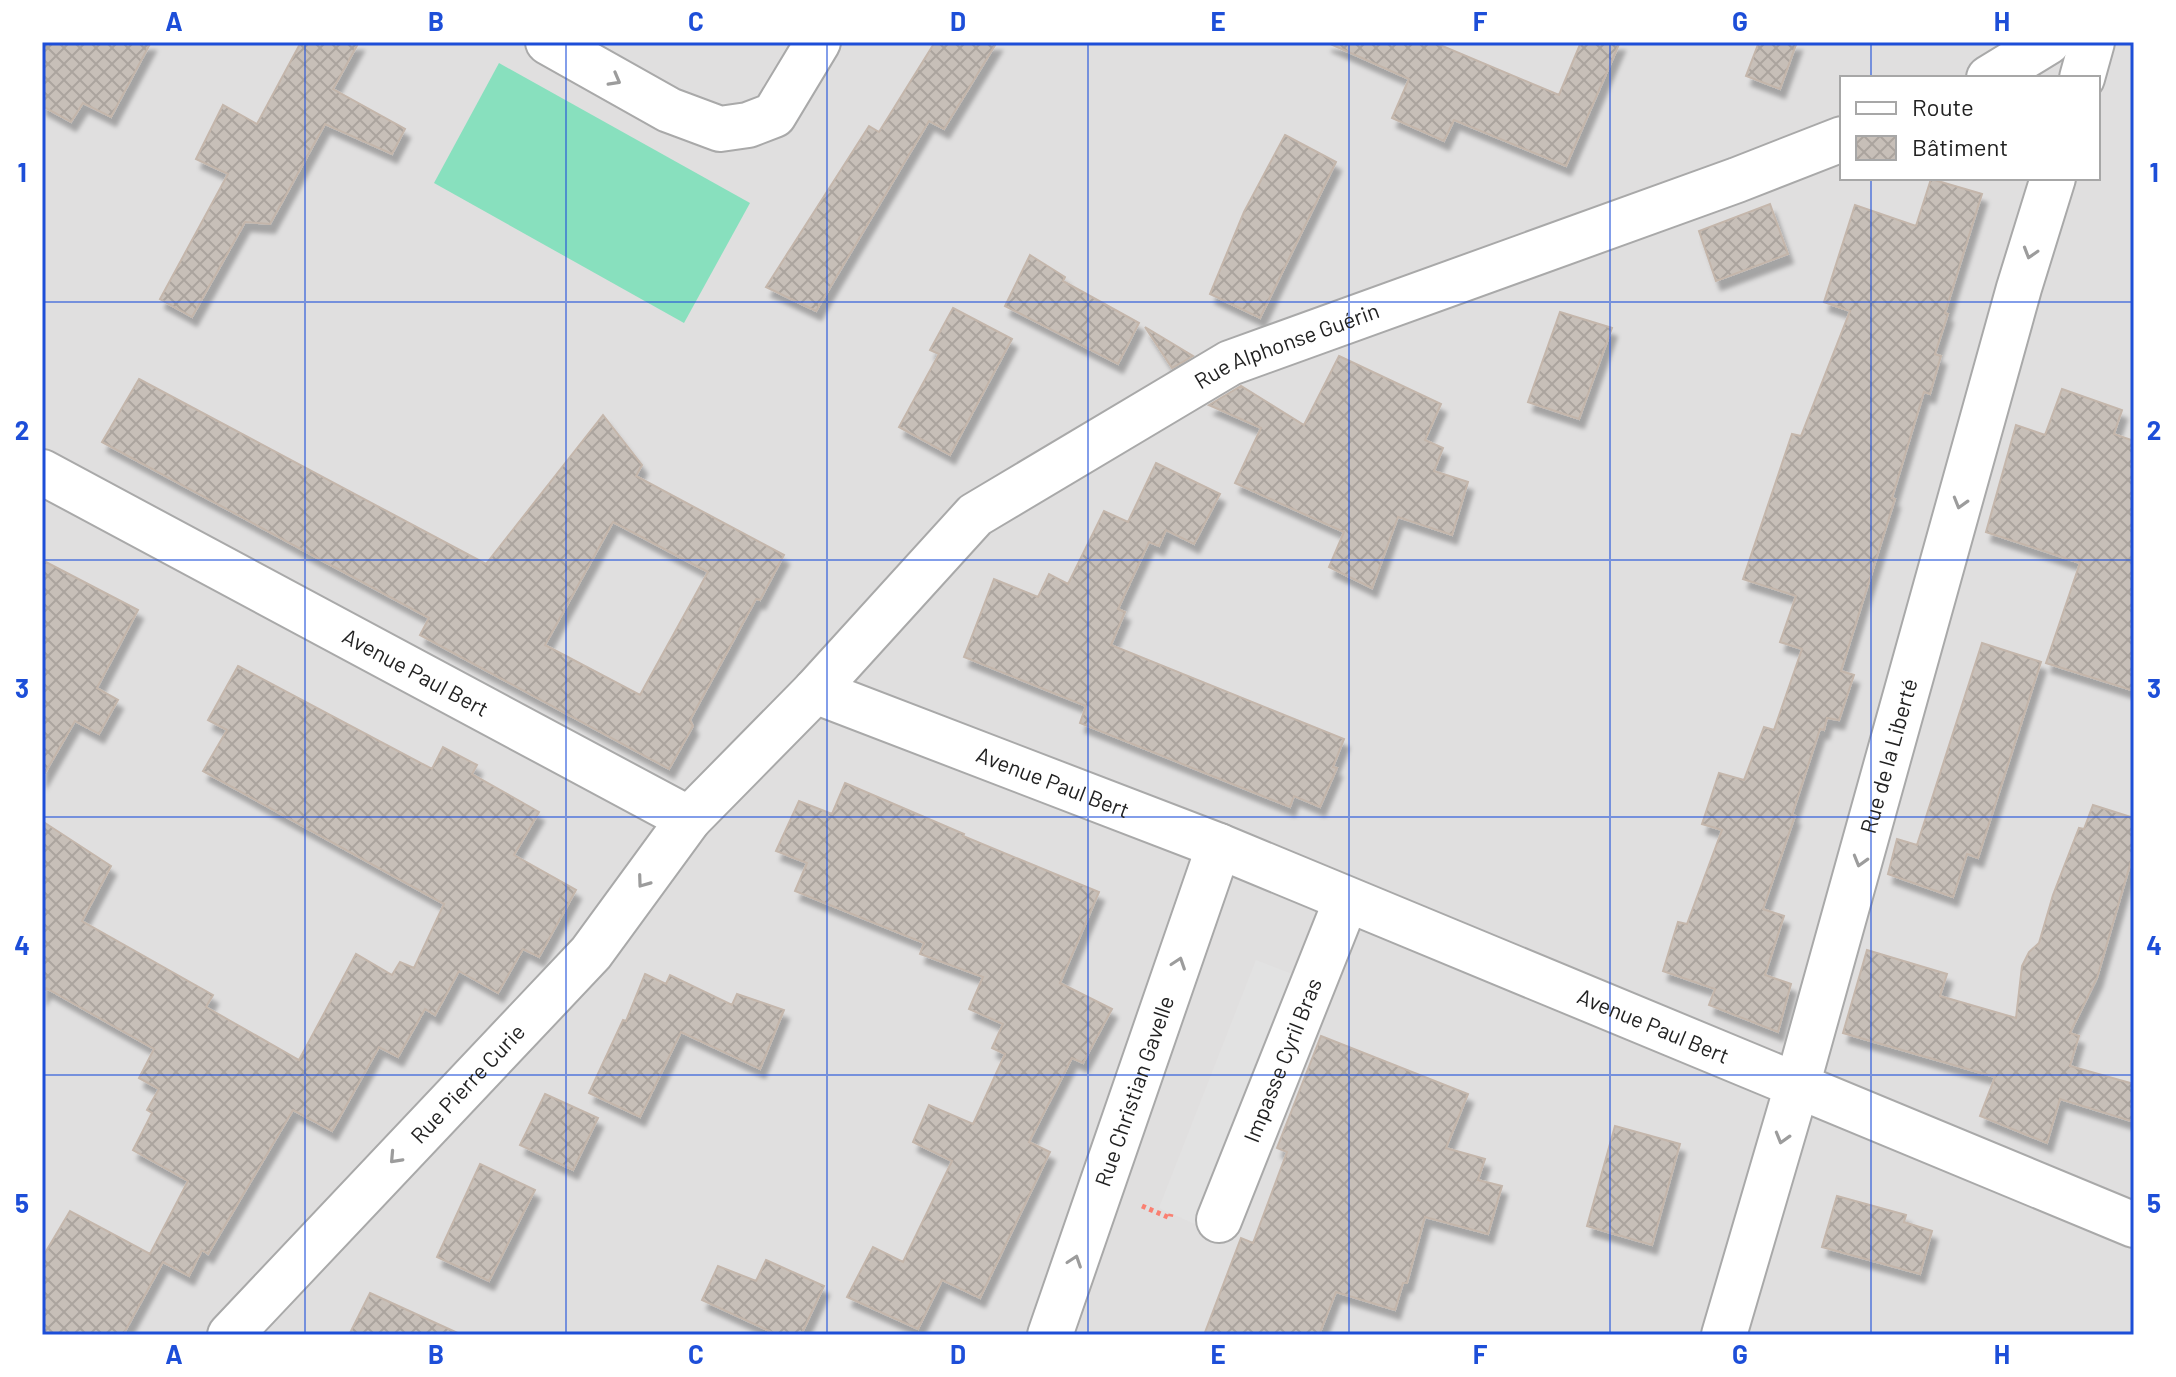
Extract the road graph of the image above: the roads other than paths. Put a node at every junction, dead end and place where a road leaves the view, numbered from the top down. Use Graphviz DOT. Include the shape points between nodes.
graph roads {
  1 [pos="548,42"];
  2 [pos="818,42"];
  3 [pos="2048,42"];
  4 [pos="2092,42"];
  5 [pos="1994,76"];
  6 [pos="2083,76"];
  7 [pos="1840,140"];
  8 [pos="2052,180"];
  9 [pos="42,472"];
  10 [pos="815,691"];
  11 [pos="689,819"];
  12 [pos="1219,846"];
  13 [pos="1346,901"];
  14 [pos="1797,1086"];
  15 [pos="1219,1220"];
  16 [pos="2134,1225"];
  17 [pos="230,1335"];
  18 [pos="1050,1335"];
  19 [pos="1724,1335"];
  1 -- 2 [label="street, one-way" via="669,110 720,129 774,115"];
  3 -- 5 [label="street"];
  4 -- 6 [label="street"];
  7 -- 10 [label="street, Rue Alphonse Guérin" via="1230,363 975,515"];
  8 -- 14 [label="street, Rue de la Liberté, one-way"];
  9 -- 11 [label="street, Avenue Paul Bert"];
  10 -- 11 [label="street"];
  10 -- 12 [label="street, Avenue Paul Bert"];
  11 -- 17 [label="street, Rue Pierre Curie, one-way" via="591,953"];
  12 -- 13 [label="street, Avenue Paul Bert"];
  18 -- 12 [label="street, Rue Christian Gavelle, one-way"];
  13 -- 14 [label="street, Avenue Paul Bert"];
  13 -- 15 [label="street, Impasse Cyril Bras"];
  14 -- 16 [label="street, Avenue Paul Bert"];
  14 -- 19 [label="street, Rue de la Liberté, one-way"];
}
